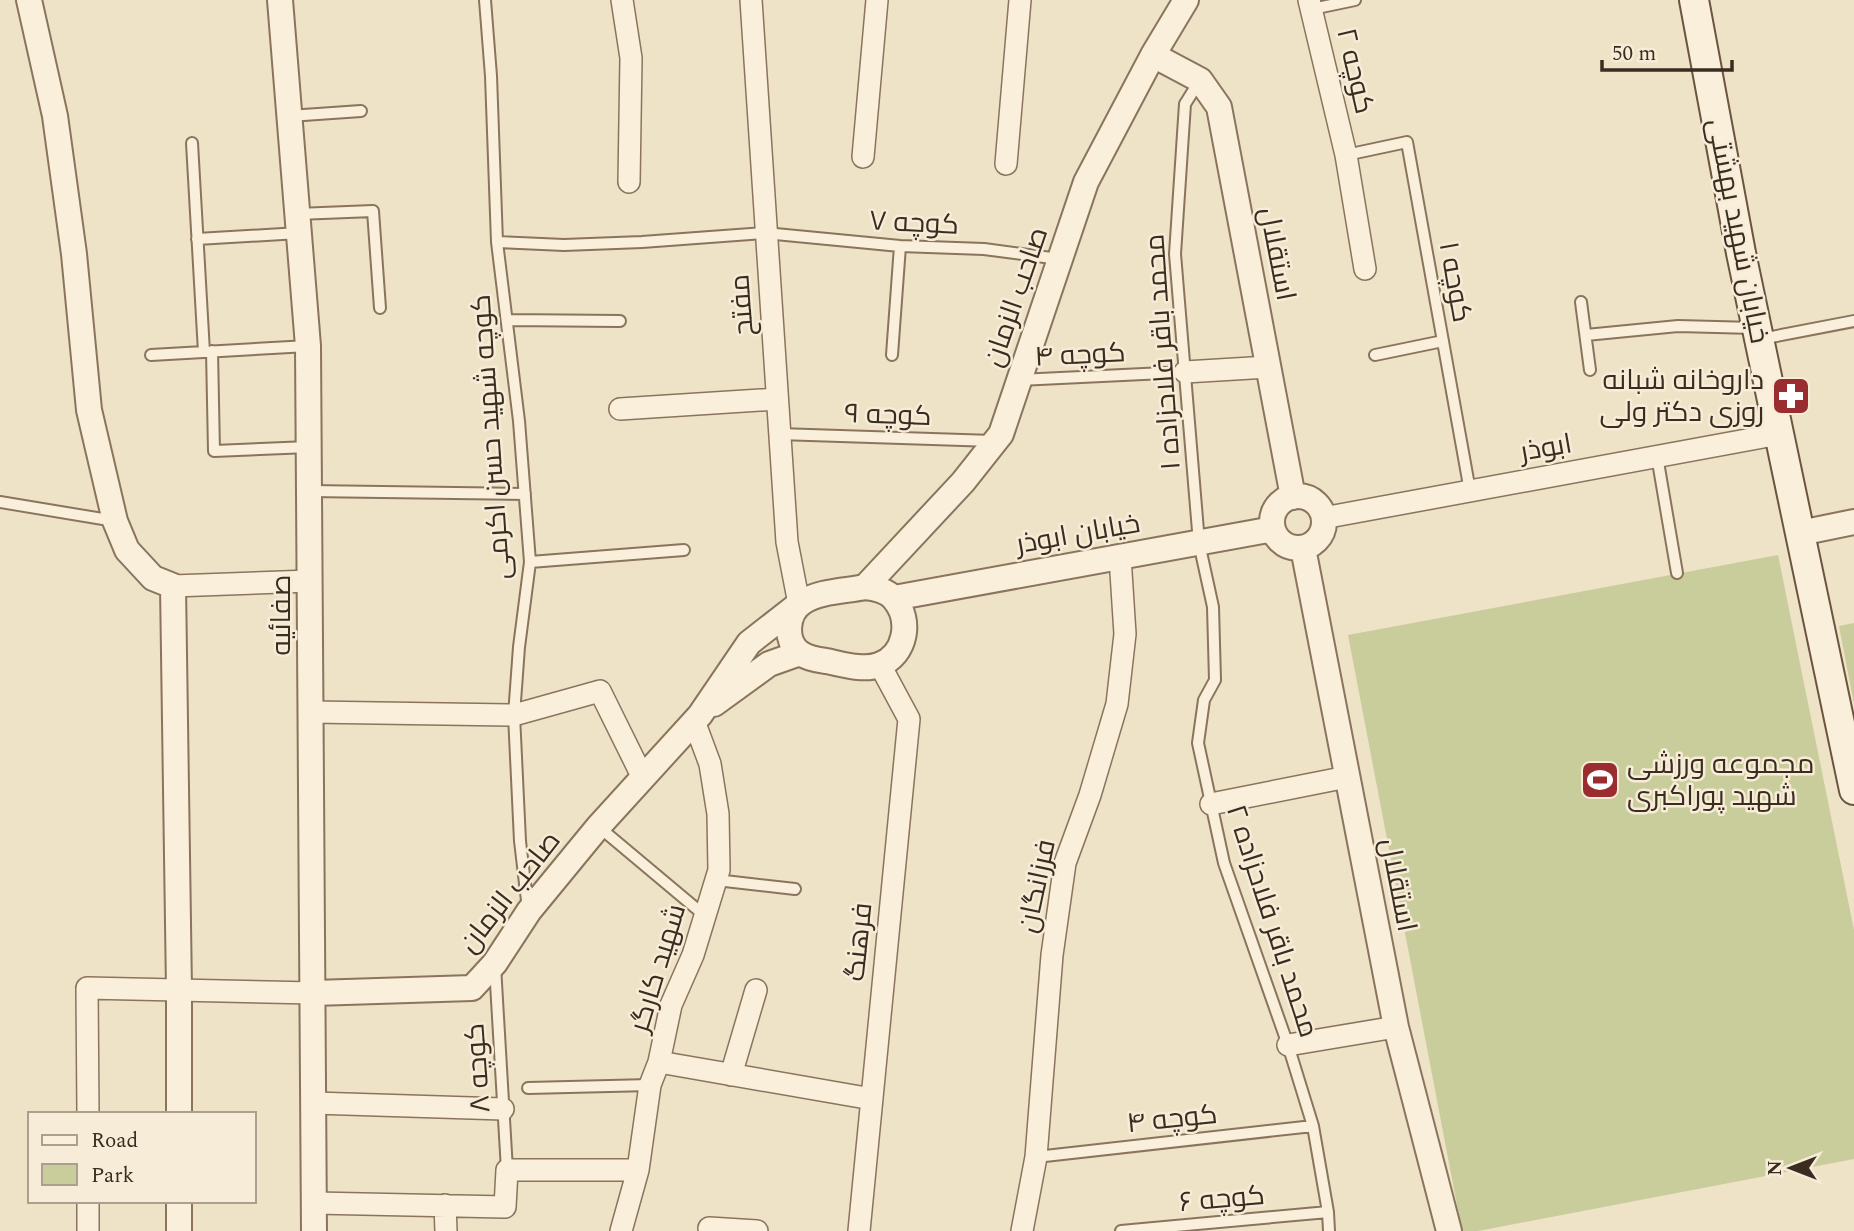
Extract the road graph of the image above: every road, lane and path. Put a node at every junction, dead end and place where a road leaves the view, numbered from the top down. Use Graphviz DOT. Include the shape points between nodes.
graph roads {
  1 [pos="29,0"];
  2 [pos="280,0"];
  3 [pos="485,0"];
  4 [pos="622,0"];
  5 [pos="751,0"];
  6 [pos="877,0"];
  7 [pos="1020,0"];
  8 [pos="1186,0"];
  9 [pos="1355,0"];
  10 [pos="1694,0"];
  11 [pos="1310,5"];
  12 [pos="1153,55"];
  13 [pos="1200,80"];
  14 [pos="360,111"];
  15 [pos="289,116"];
  16 [pos="192,143"];
  17 [pos="1346,155"];
  18 [pos="863,157"];
  19 [pos="1006,164"];
  20 [pos="629,182"];
  21 [pos="298,224"];
  22 [pos="765,233"];
  23 [pos="197,239"];
  24 [pos="497,242"];
  25 [pos="900,246"];
  26 [pos="1060,259"];
  27 [pos="1365,269"];
  28 [pos="1581,302"];
  29 [pos="380,308"];
  30 [pos="508,320"];
  31 [pos="620,321"];
  32 [pos="1854,321"];
  33 [pos="1758,334"];
  34 [pos="1586,335"];
  35 [pos="1443,341"];
  36 [pos="308,346"];
  37 [pos="208,352"];
  38 [pos="151,355"];
  39 [pos="892,355"];
  40 [pos="1375,355"];
  41 [pos="1268,367"];
  42 [pos="1590,370"];
  43 [pos="1185,372"];
  44 [pos="1019,380"];
  45 [pos="777,398"];
  46 [pos="620,409"];
  47 [pos="779,434"];
  48 [pos="1779,434"];
  49 [pos="995,441"];
  50 [pos="309,447"];
  51 [pos="1657,456"];
  52 [pos="309,491"];
  53 [pos="1470,491"];
  54 [pos="525,494"];
  55 [pos="1293,497"];
  56 [pos="0,502"];
  57 [pos="1324,518"];
  58 [pos="116,521"];
  59 [pos="1854,522"];
  60 [pos="1273,529"];
  61 [pos="1800,533"];
  62 [pos="1199,543"];
  63 [pos="1303,548"];
  64 [pos="684,550"];
  65 [pos="1120,558"];
  66 [pos="530,562"];
  67 [pos="1677,573"];
  68 [pos="310,581"];
  69 [pos="173,586"];
  70 [pos="865,587"];
  71 [pos="894,598"];
  72 [pos="799,604"];
  73 [pos="800,653"];
  74 [pos="880,665"];
  75 [pos="311,712"];
  76 [pos="514,715"];
  77 [pos="697,718"];
  78 [pos="1347,777"];
  79 [pos="643,778"];
  80 [pos="1854,790"];
  81 [pos="1210,804"];
  82 [pos="598,827"];
  83 [pos="716,880"];
  84 [pos="795,889"];
  85 [pos="529,911"];
  86 [pos="704,915"];
  87 [pos="495,963"];
  88 [pos="179,990"];
  89 [pos="756,990"];
  90 [pos="314,993"];
  91 [pos="1396,1027"];
  92 [pos="1287,1045"];
  93 [pos="659,1062"];
  94 [pos="731,1075"];
  95 [pos="650,1085"];
  96 [pos="528,1088"];
  97 [pos="872,1099"];
  98 [pos="314,1103"];
  99 [pos="503,1109"];
  100 [pos="88,1112"];
  101 [pos="179,1112"];
  102 [pos="1312,1126"];
  103 [pos="1036,1157"];
  104 [pos="506,1170"];
  105 [pos="638,1170"];
  106 [pos="88,1203"];
  107 [pos="179,1203"];
  108 [pos="315,1203"];
  109 [pos="445,1205"];
  110 [pos="1328,1212"];
  111 [pos="709,1228"];
  112 [pos="88,1231"];
  113 [pos="179,1231"];
  114 [pos="314,1231"];
  115 [pos="446,1231"];
  116 [pos="621,1231"];
  117 [pos="757,1231"];
  118 [pos="859,1231"];
  119 [pos="1022,1231"];
  120 [pos="1121,1231"];
  121 [pos="1329,1231"];
  122 [pos="1449,1231"];
  1 -- 58 [label="street" via="55,117 89,410"];
  2 -- 15 [label="street, صفائیه"];
  3 -- 24 [label="lane, کوچه شهید حسن اکرمی"];
  4 -- 20 [label="street" via="631,58"];
  5 -- 22 [label="street, مفتح"];
  6 -- 18 [label="street"];
  7 -- 19 [label="street"];
  8 -- 12 [label="street, صاحب الزمان"];
  9 -- 11 [label="lane"];
  10 -- 33 [label="main road, خیابان شهید بهشتی"];
  11 -- 17 [label="street, کوچه ۲"];
  12 -- 13 [label="street, استقلال"];
  12 -- 26 [label="street, صاحب الزمان" via="1086,181"];
  13 -- 41 [label="street, استقلال" via="1219,107"];
  13 -- 43 [label="lane, محمد باقر فلاحزاده ۱" via="1185,104 1175,254"];
  14 -- 15 [label="lane"];
  15 -- 21 [label="street, صفائیه"];
  16 -- 23 [label="lane"];
  17 -- 27 [label="street, کوچه ۲"];
  17 -- 35 [label="lane, کوچه ۱" via="1407,142"];
  21 -- 23 [label="lane"];
  21 -- 29 [label="lane" via="373,211"];
  21 -- 36 [label="street, صفائیه"];
  22 -- 24 [label="lane, کوچه ۷" via="577,244"];
  22 -- 25 [label="lane, کوچه ۷"];
  22 -- 45 [label="street, مفتح"];
  23 -- 37 [label="lane"];
  24 -- 30 [label="lane, کوچه شهید حسن اکرمی"];
  25 -- 26 [label="lane, کوچه ۷" via="984,249"];
  25 -- 39 [label="lane"];
  26 -- 44 [label="street, صاحب الزمان"];
  28 -- 34 [label="lane"];
  30 -- 31 [label="lane"];
  30 -- 54 [label="lane, کوچه شهید حسن اکرمی"];
  32 -- 33 [label="lane"];
  33 -- 34 [label="lane" via="1678,326"];
  33 -- 48 [label="main road, خیابان شهید بهشتی"];
  34 -- 42 [label="lane"];
  35 -- 40 [label="lane"];
  35 -- 53 [label="lane, کوچه ۱"];
  36 -- 37 [label="lane"];
  36 -- 50 [label="street, صفائیه"];
  37 -- 38 [label="lane"];
  37 -- 50 [label="lane" via="214,451"];
  41 -- 43 [label="street"];
  41 -- 55 [label="street, استقلال"];
  43 -- 44 [label="lane, کوچه ۴"];
  43 -- 62 [label="lane, محمد باقر فلاحزاده ۱"];
  44 -- 49 [label="street, صاحب الزمان"];
  45 -- 46 [label="street"];
  45 -- 47 [label="street, مفتح"];
  47 -- 49 [label="lane, کوچه ۹"];
  47 -- 72 [label="street, مفتح" via="787,542"];
  48 -- 51 [label="street, ابوذر"];
  48 -- 61 [label="main road, خیابان شهید بهشتی"];
  49 -- 70 [label="street, صاحب الزمان"];
  50 -- 52 [label="street, صفائیه"];
  51 -- 53 [label="street, ابوذر"];
  51 -- 67 [label="lane"];
  52 -- 54 [label="lane"];
  52 -- 68 [label="street, صفائیه"];
  53 -- 57 [label="street, ابوذر"];
  54 -- 66 [label="lane, کوچه شهید حسن اکرمی"];
  55 -- 57 [label="street" via="1311,499"];
  55 -- 60 [label="street" via="1280,502 1272,517"];
  56 -- 58 [label="lane"];
  57 -- 63 [label="street" via="1325,528 1316,542"];
  58 -- 69 [label="street" via="127,550 153,578"];
  59 -- 61 [label="street"];
  60 -- 62 [label="street, خیابان ابوذر"];
  60 -- 63 [label="street" via="1285,546"];
  61 -- 80 [label="main road, خیابان شهید بهشتی"];
  62 -- 65 [label="street, خیابان ابوذر"];
  62 -- 81 [label="lane, محمد باقر فلاحزاده ۲" via="1213,607 1214,680 1204,700 1198,743"];
  63 -- 78 [label="street, استقلال"];
  64 -- 66 [label="lane"];
  65 -- 71 [label="street, خیابان ابوذر"];
  65 -- 103 [label="street, فرزانگان" via="1125,634 1117,704 1065,863 1052,955"];
  66 -- 76 [label="lane, کوچه شهید حسن اکرمی"];
  68 -- 69 [label="street"];
  68 -- 75 [label="street, صفائیه"];
  69 -- 88 [label="street"];
  70 -- 71 [label="street" via="881,589"];
  70 -- 72 [label="street"];
  71 -- 74 [label="street" via="906,621 901,648"];
  72 -- 73 [label="street" via="789,620 790,639"];
  72 -- 77 [label="street" via="749,643"];
  73 -- 74 [label="street" via="863,667"];
  73 -- 77 [label="street" via="769,664"];
  74 -- 97 [label="street, فرهنگ" via="909,719"];
  75 -- 76 [label="street"];
  75 -- 90 [label="street, صفائیه"];
  76 -- 79 [label="street" via="600,691"];
  76 -- 85 [label="lane, کوچه شهید حسن اکرمی" via="520,842"];
  77 -- 79 [label="street, صاحب الزمان"];
  77 -- 83 [label="street, شهید کارگر" via="716,802"];
  78 -- 81 [label="street"];
  78 -- 91 [label="street, استقلال"];
  79 -- 82 [label="street, صاحب الزمان"];
  81 -- 92 [label="lane, محمد باقر فلاحزاده ۲" via="1224,863"];
  82 -- 85 [label="street, صاحب الزمان"];
  82 -- 86 [label="lane"];
  83 -- 84 [label="lane"];
  83 -- 86 [label="street, شهید کارگر"];
  85 -- 87 [label="street, صاحب الزمان"];
  86 -- 93 [label="street, شهید کارگر" via="671,1005"];
  87 -- 90 [label="street, صاحب الزمان" via="472,988"];
  87 -- 99 [label="lane, کوچه ۸"];
  88 -- 90 [label="street"];
  88 -- 100 [label="street" via="87,988"];
  88 -- 101 [label="street"];
  89 -- 94 [label="street"];
  90 -- 98 [label="street, صفائیه"];
  91 -- 92 [label="street"];
  91 -- 122 [label="street, استقلال"];
  92 -- 102 [label="lane, محمد باقر فلاحزاده ۲"];
  93 -- 94 [label="street, شهید کارگر"];
  93 -- 95 [label="street"];
  94 -- 97 [label="street, شهید کارگر"];
  95 -- 96 [label="lane"];
  95 -- 105 [label="street"];
  97 -- 118 [label="street, فرهنگ"];
  98 -- 99 [label="street"];
  98 -- 108 [label="street, صفائیه"];
  99 -- 104 [label="lane, کوچه ۸"];
  102 -- 103 [label="lane, کوچه ۴"];
  102 -- 110 [label="lane, محمد باقر فلاحزاده ۲"];
  103 -- 119 [label="street, فرزانگان"];
  104 -- 105 [label="street"];
  104 -- 109 [label="street" via="505,1207"];
  105 -- 116 [label="street"];
  106 -- 112 [label="street"];
  107 -- 113 [label="street"];
  108 -- 109 [label="street"];
  108 -- 114 [label="street, صفائیه"];
  109 -- 115 [label="street"];
  110 -- 120 [label="lane, کوچه ۶"];
  110 -- 121 [label="lane, محمد باقر فلاحزاده ۲"];
  111 -- 117 [label="street"];
}
